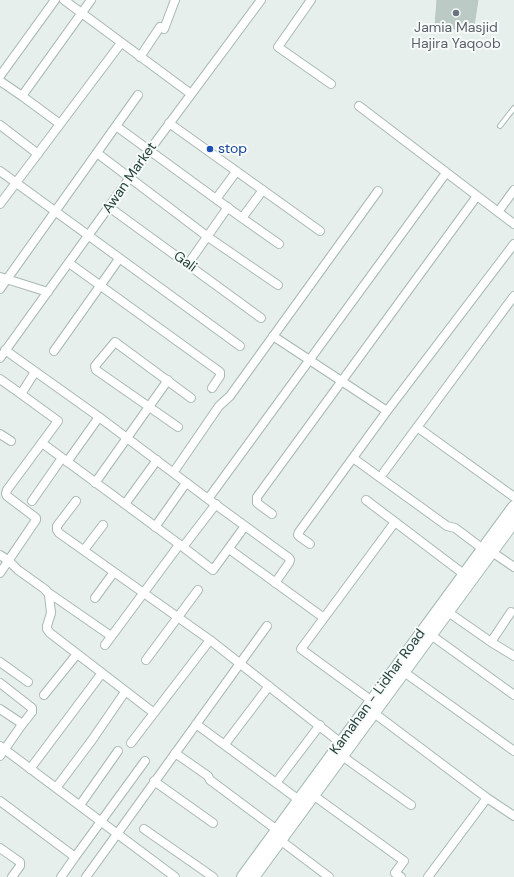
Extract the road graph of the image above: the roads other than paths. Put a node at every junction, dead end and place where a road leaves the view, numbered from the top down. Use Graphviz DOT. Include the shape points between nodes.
graph roads {
  1 [pos="55,0"];
  2 [pos="64,0"];
  3 [pos="91,0"];
  4 [pos="175,0"];
  5 [pos="262,0"];
  6 [pos="310,0"];
  7 [pos="82,14"];
  8 [pos="121,43"];
  9 [pos="140,57"];
  10 [pos="0,76"];
  11 [pos="0,81"];
  12 [pos="331,84"];
  13 [pos="191,94"];
  14 [pos="138,95"];
  15 [pos="22,96"];
  16 [pos="359,106"];
  17 [pos="514,108"];
  18 [pos="169,123"];
  19 [pos="60,124"];
  20 [pos="0,125"];
  21 [pos="116,126"];
  22 [pos="500,126"];
  23 [pos="149,151"];
  24 [pos="97,153"];
  25 [pos="38,154"];
  26 [pos="0,172"];
  27 [pos="236,172"];
  28 [pos="446,173"];
  29 [pos="130,178"];
  30 [pos="16,183"];
  31 [pos="263,190"];
  32 [pos="378,190"];
  33 [pos="514,190"];
  34 [pos="477,196"];
  35 [pos="216,199"];
  36 [pos="0,204"];
  37 [pos="109,207"];
  38 [pos="228,207"];
  39 [pos="56,212"];
  40 [pos="498,212"];
  41 [pos="242,218"];
  42 [pos="514,224"];
  43 [pos="320,232"];
  44 [pos="89,236"];
  45 [pos="208,237"];
  46 [pos="279,244"];
  47 [pos="514,244"];
  48 [pos="119,259"];
  49 [pos="69,263"];
  50 [pos="188,264"];
  51 [pos="3,278"];
  52 [pos="278,285"];
  53 [pos="100,286"];
  54 [pos="0,289"];
  55 [pos="48,292"];
  56 [pos="514,296"];
  57 [pos="261,318"];
  58 [pos="273,336"];
  59 [pos="240,346"];
  60 [pos="6,350"];
  61 [pos="54,351"];
  62 [pos="0,358"];
  63 [pos="309,360"];
  64 [pos="35,372"];
  65 [pos="0,379"];
  66 [pos="168,380"];
  67 [pos="341,381"];
  68 [pos="212,388"];
  69 [pos="21,394"];
  70 [pos="191,398"];
  71 [pos="150,407"];
  72 [pos="387,411"];
  73 [pos="99,417"];
  74 [pos="178,427"];
  75 [pos="417,427"];
  76 [pos="0,434"];
  77 [pos="126,439"];
  78 [pos="11,441"];
  79 [pos="42,443"];
  80 [pos="353,458"];
  81 [pos="65,460"];
  82 [pos="157,460"];
  83 [pos="173,472"];
  84 [pos="384,472"];
  85 [pos="95,483"];
  86 [pos="186,483"];
  87 [pos="514,498"];
  88 [pos="208,500"];
  89 [pos="366,500"];
  90 [pos="32,501"];
  91 [pos="76,501"];
  92 [pos="125,504"];
  93 [pos="216,504"];
  94 [pos="514,507"];
  95 [pos="272,514"];
  96 [pos="395,522"];
  97 [pos="514,522"];
  98 [pos="103,525"];
  99 [pos="245,526"];
  100 [pos="155,527"];
  101 [pos="310,544"];
  102 [pos="181,546"];
  103 [pos="229,549"];
  104 [pos="84,550"];
  105 [pos="488,550"];
  106 [pos="0,555"];
  107 [pos="9,561"];
  108 [pos="514,567"];
  109 [pos="114,572"];
  110 [pos="0,573"];
  111 [pos="465,575"];
  112 [pos="275,582"];
  113 [pos="46,590"];
  114 [pos="198,590"];
  115 [pos="144,594"];
  116 [pos="95,598"];
  117 [pos="448,612"];
  118 [pos="511,612"];
  119 [pos="178,617"];
  120 [pos="324,618"];
  121 [pos="267,626"];
  122 [pos="431,635"];
  123 [pos="111,636"];
  124 [pos="210,640"];
  125 [pos="490,642"];
  126 [pos="104,645"];
  127 [pos="77,654"];
  128 [pos="514,656"];
  129 [pos="146,660"];
  130 [pos="0,662"];
  131 [pos="240,663"];
  132 [pos="404,672"];
  133 [pos="102,673"];
  134 [pos="28,682"];
  135 [pos="270,686"];
  136 [pos="1,687"];
  137 [pos="125,692"];
  138 [pos="44,695"];
  139 [pos="514,695"];
  140 [pos="372,707"];
  141 [pos="0,709"];
  142 [pos="154,713"];
  143 [pos="196,724"];
  144 [pos="320,725"];
  145 [pos="22,726"];
  146 [pos="131,743"];
  147 [pos="341,743"];
  148 [pos="225,744"];
  149 [pos="2,750"];
  150 [pos="118,751"];
  151 [pos="514,752"];
  152 [pos="175,753"];
  153 [pos="342,756"];
  154 [pos="145,761"];
  155 [pos="30,769"];
  156 [pos="154,781"];
  157 [pos="276,783"];
  158 [pos="56,788"];
  159 [pos="313,795"];
  160 [pos="487,798"];
  161 [pos="299,800"];
  162 [pos="0,801"];
  163 [pos="80,805"];
  164 [pos="411,805"];
  165 [pos="514,816"];
  166 [pos="101,821"];
  167 [pos="213,823"];
  168 [pos="144,829"];
  169 [pos="117,833"];
  170 [pos="279,835"];
  171 [pos="0,848"];
  172 [pos="75,857"];
  173 [pos="12,877"];
  174 [pos="61,877"];
  175 [pos="86,877"];
  176 [pos="176,877"];
  177 [pos="213,877"];
  178 [pos="242,877"];
  179 [pos="253,877"];
  180 [pos="329,877"];
  181 [pos="401,877"];
  182 [pos="428,877"];
  1 -- 10 [label="street"];
  2 -- 7 [label="street"];
  3 -- 7 [label="street"];
  4 -- 9 [label="street" via="164,30 160,26"];
  5 -- 13 [label="street, Awan Market"];
  6 -- 12 [label="street" via="278,47"];
  7 -- 8 [label="street"];
  7 -- 15 [label="street"];
  8 -- 9 [label="street"];
  8 -- 19 [label="street"];
  9 -- 13 [label="street"];
  11 -- 15 [label="street"];
  13 -- 18 [label="street, Awan Market"];
  14 -- 21 [label="street"];
  15 -- 19 [label="street"];
  16 -- 28 [label="street"];
  17 -- 22 [label="lane"];
  18 -- 23 [label="street, Awan Market"];
  18 -- 27 [label="street"];
  19 -- 25 [label="street"];
  20 -- 25 [label="street"];
  21 -- 23 [label="street"];
  21 -- 24 [label="street"];
  23 -- 29 [label="street, Awan Market"];
  23 -- 35 [label="street"];
  24 -- 29 [label="street"];
  24 -- 39 [label="street"];
  25 -- 30 [label="street"];
  26 -- 30 [label="street"];
  27 -- 31 [label="street"];
  27 -- 35 [label="street"];
  28 -- 34 [label="street"];
  28 -- 63 [label="street"];
  29 -- 37 [label="street, Awan Market"];
  29 -- 45 [label="street"];
  30 -- 36 [label="street"];
  30 -- 39 [label="street"];
  31 -- 41 [label="street"];
  31 -- 43 [label="street"];
  32 -- 58 [label="street"];
  33 -- 40 [label="street"];
  34 -- 40 [label="street"];
  34 -- 67 [label="street"];
  35 -- 38 [label="street"];
  37 -- 44 [label="street, Awan Market"];
  37 -- 50 [label="street, Gali"];
  38 -- 41 [label="street"];
  38 -- 45 [label="street"];
  39 -- 44 [label="street"];
  39 -- 51 [label="street"];
  40 -- 42 [label="street"];
  41 -- 46 [label="street"];
  44 -- 48 [label="street"];
  44 -- 49 [label="street, Awan Market"];
  45 -- 50 [label="street"];
  45 -- 52 [label="street"];
  47 -- 72 [label="street"];
  48 -- 53 [label="street"];
  48 -- 59 [label="street"];
  49 -- 53 [label="street"];
  49 -- 55 [label="street, Awan Market"];
  50 -- 57 [label="street, Gali"];
  51 -- 54 [label="street"];
  51 -- 55 [label="street"];
  53 -- 61 [label="street"];
  53 -- 68 [label="street" via="220,372"];
  55 -- 60 [label="street, Awan Market"];
  56 -- 75 [label="street"];
  58 -- 63 [label="street"];
  58 -- 83 [label="street" via="230,396 219,406"];
  60 -- 62 [label="street, Awan Market"];
  60 -- 64 [label="street"];
  63 -- 67 [label="street"];
  63 -- 88 [label="street"];
  64 -- 69 [label="street"];
  64 -- 73 [label="street"];
  65 -- 69 [label="street"];
  66 -- 70 [label="street"];
  66 -- 71 [label="street"];
  66 -- 71 [label="street" via="115,342 95,366 96,370"];
  67 -- 72 [label="street"];
  67 -- 95 [label="street" via="257,497 257,503"];
  69 -- 79 [label="street" via="57,420"];
  71 -- 74 [label="street"];
  71 -- 77 [label="street"];
  72 -- 80 [label="street"];
  73 -- 77 [label="street"];
  73 -- 81 [label="street"];
  75 -- 84 [label="street"];
  75 -- 87 [label="street"];
  76 -- 78 [label="street"];
  77 -- 82 [label="street"];
  77 -- 85 [label="street"];
  79 -- 81 [label="street"];
  79 -- 107 [label="street" via="7,490 7,496 36,518"];
  80 -- 101 [label="street" via="299,532 300,537"];
  80 -- 105 [label="street" via="447,526"];
  81 -- 85 [label="street"];
  81 -- 90 [label="street"];
  82 -- 83 [label="street"];
  82 -- 92 [label="street"];
  83 -- 86 [label="street"];
  85 -- 92 [label="street"];
  86 -- 88 [label="street"];
  86 -- 100 [label="street"];
  88 -- 93 [label="street"];
  89 -- 96 [label="street"];
  91 -- 104 [label="street" via="57,526 57,530"];
  92 -- 100 [label="street"];
  93 -- 99 [label="street"];
  93 -- 102 [label="street"];
  94 -- 105 [label="main road, Kamahan - Lidhar Road"];
  96 -- 111 [label="street"];
  96 -- 120 [label="street"];
  97 -- 105 [label="main road, Kamahan - Lidhar Road"];
  98 -- 104 [label="street"];
  99 -- 103 [label="street"];
  99 -- 112 [label="street" via="289,558"];
  100 -- 102 [label="street"];
  102 -- 103 [label="street" via="211,573"];
  102 -- 115 [label="street"];
  103 -- 112 [label="street"];
  104 -- 109 [label="street"];
  105 -- 108 [label="street"];
  105 -- 111 [label="main road, Kamahan - Lidhar Road"];
  105 -- 117 [label="main road, Kamahan - Lidhar Road"];
  106 -- 107 [label="street"];
  107 -- 110 [label="street"];
  107 -- 113 [label="street"];
  109 -- 115 [label="street"];
  109 -- 116 [label="street"];
  111 -- 140 [label="main road, Kamahan - Lidhar Road"];
  112 -- 120 [label="street"];
  113 -- 123 [label="street"];
  113 -- 127 [label="street" via="51,613 47,629"];
  114 -- 119 [label="street"];
  115 -- 119 [label="street"];
  115 -- 123 [label="street"];
  117 -- 122 [label="main road, Kamahan - Lidhar Road"];
  117 -- 125 [label="street"];
  118 -- 125 [label="street"];
  119 -- 124 [label="street"];
  119 -- 129 [label="street"];
  120 -- 140 [label="street" via="301,649"];
  121 -- 131 [label="street"];
  122 -- 132 [label="main road, Kamahan - Lidhar Road"];
  122 -- 139 [label="street"];
  123 -- 126 [label="street"];
  124 -- 131 [label="street"];
  124 -- 142 [label="street"];
  125 -- 128 [label="street"];
  127 -- 133 [label="street"];
  127 -- 138 [label="street"];
  130 -- 134 [label="street"];
  131 -- 135 [label="street"];
  131 -- 143 [label="street"];
  132 -- 140 [label="main road, Kamahan - Lidhar Road"];
  132 -- 151 [label="street"];
  133 -- 137 [label="street"];
  133 -- 155 [label="street"];
  135 -- 144 [label="street"];
  135 -- 148 [label="street"];
  136 -- 145 [label="street" via="32,708"];
  137 -- 142 [label="street"];
  137 -- 158 [label="street"];
  140 -- 147 [label="main road, Kamahan - Lidhar Road"];
  140 -- 153 [label="main road, Kamahan - Lidhar Road"];
  140 -- 160 [label="street"];
  141 -- 145 [label="street"];
  142 -- 146 [label="street"];
  143 -- 148 [label="street"];
  143 -- 152 [label="street"];
  144 -- 147 [label="street"];
  144 -- 157 [label="street"];
  145 -- 149 [label="street"];
  147 -- 161 [label="main road, Kamahan - Lidhar Road"];
  148 -- 157 [label="street"];
  149 -- 155 [label="street"];
  150 -- 163 [label="street"];
  152 -- 156 [label="street"];
  152 -- 170 [label="street" via="208,776"];
  153 -- 159 [label="main road, Kamahan - Lidhar Road"];
  153 -- 164 [label="street"];
  154 -- 166 [label="street"];
  155 -- 158 [label="street"];
  156 -- 167 [label="street"];
  156 -- 169 [label="street"];
  157 -- 161 [label="street"];
  158 -- 163 [label="street"];
  159 -- 170 [label="main road, Kamahan - Lidhar Road"];
  159 -- 181 [label="street" via="404,861 395,873"];
  160 -- 165 [label="street"];
  160 -- 182 [label="street"];
  161 -- 170 [label="main road, Kamahan - Lidhar Road"];
  162 -- 172 [label="street"];
  163 -- 166 [label="street"];
  166 -- 169 [label="street"];
  166 -- 172 [label="street"];
  168 -- 177 [label="street"];
  169 -- 175 [label="street"];
  169 -- 176 [label="street"];
  170 -- 178 [label="main road, Kamahan - Lidhar Road"];
  170 -- 179 [label="main road, Kamahan - Lidhar Road"];
  170 -- 180 [label="street"];
  171 -- 173 [label="street" via="20,862"];
  172 -- 174 [label="street"];
}
